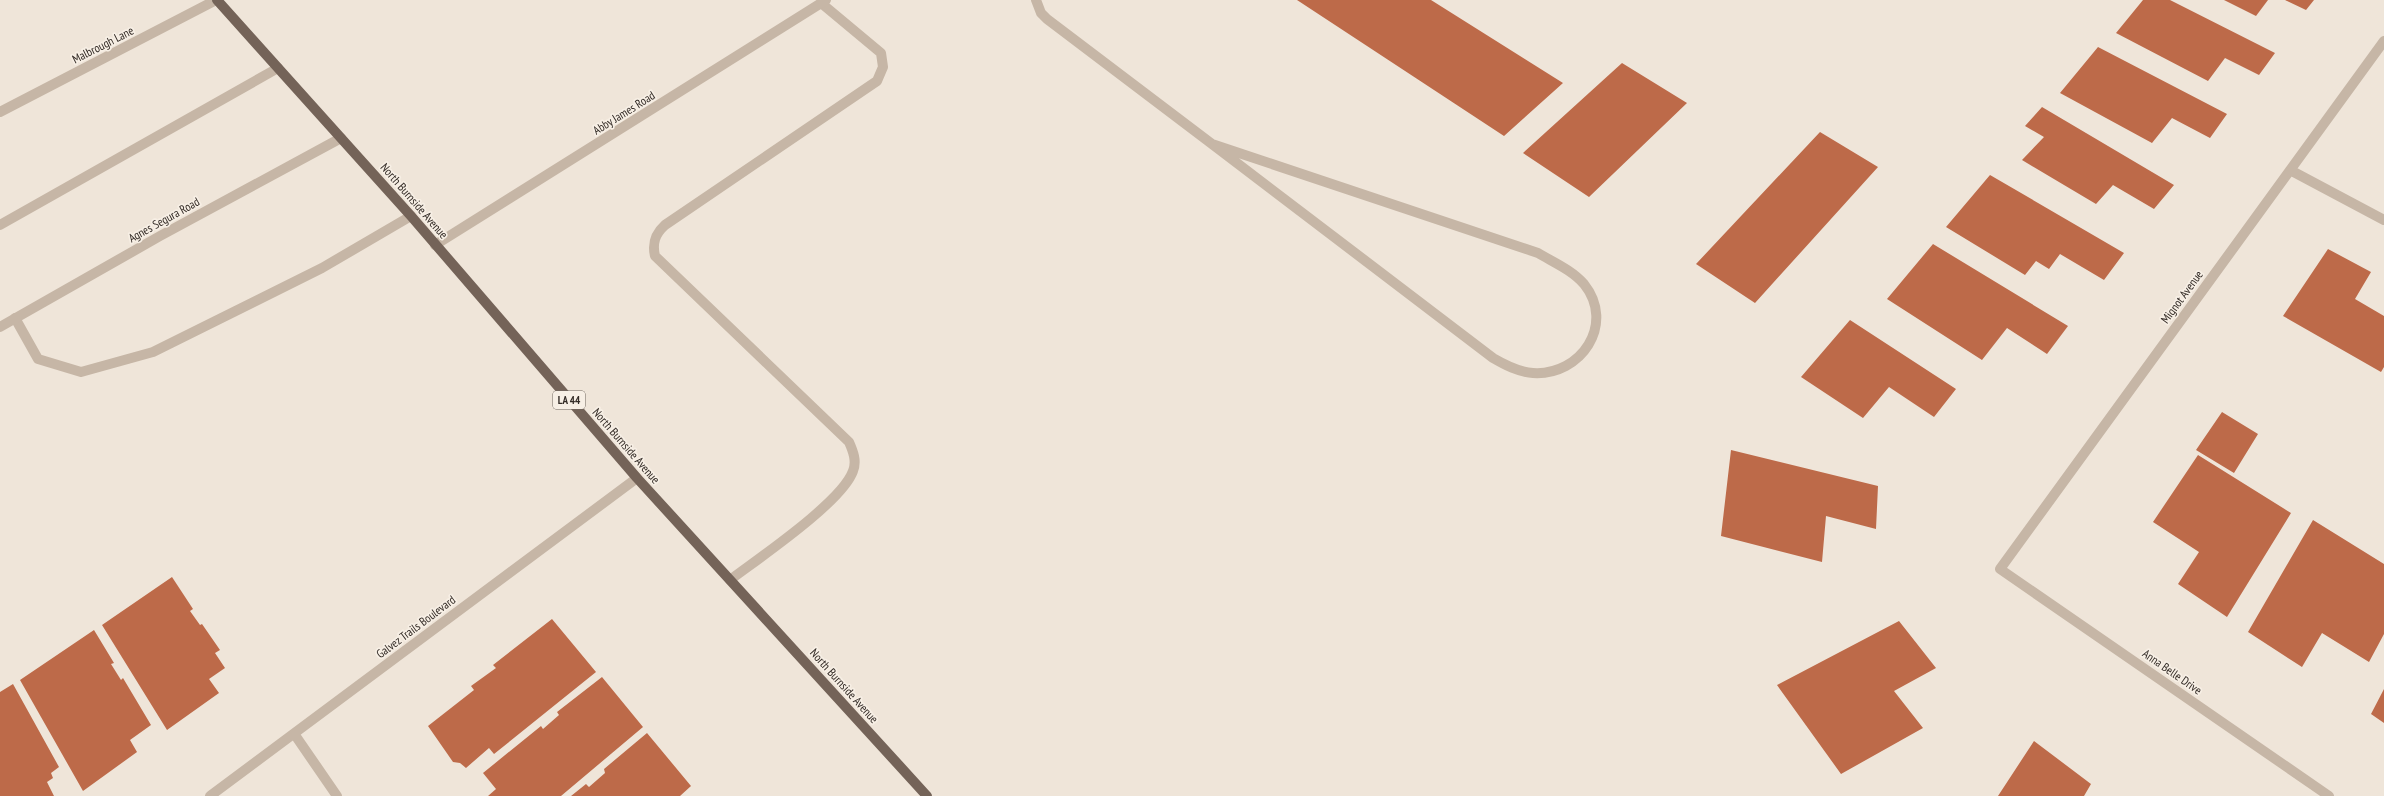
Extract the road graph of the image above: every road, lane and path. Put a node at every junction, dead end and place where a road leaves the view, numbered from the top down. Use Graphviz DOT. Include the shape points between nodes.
graph roads {
  1 [pos="217,0"];
  2 [pos="1036,0"];
  3 [pos="824,2"];
  4 [pos="2384,41"];
  5 [pos="278,68"];
  6 [pos="0,112"];
  7 [pos="341,138"];
  8 [pos="1211,144"];
  9 [pos="2290,170"];
  10 [pos="411,216"];
  11 [pos="2384,220"];
  12 [pos="0,225"];
  13 [pos="435,246"];
  14 [pos="15,318"];
  15 [pos="0,327"];
  16 [pos="637,478"];
  17 [pos="2000,569"];
  18 [pos="730,580"];
  19 [pos="295,735"];
  20 [pos="210,796"];
  21 [pos="337,796"];
  22 [pos="927,796"];
  23 [pos="2329,796"];
  1 -- 5 [label="main road, North Burnside Avenue / LA 44"];
  1 -- 6 [label="street, Malbrough Lane"];
  2 -- 8 [label="street" via="1041,13 1047,19"];
  3 -- 13 [label="street, Abby James Road"];
  3 -- 18 [label="street" via="881,53 884,62 883,72 877,81 665,224 656,233 653,247 655,256 848,442 855,455 854,470 847,484 830,502"];
  4 -- 9 [label="street, Mignot Avenue"];
  5 -- 7 [label="main road, North Burnside Avenue / LA 44"];
  5 -- 12 [label="street"];
  7 -- 10 [label="main road, North Burnside Avenue / LA 44"];
  7 -- 14 [label="street, Agnes Segura Road"];
  8 -- 8 [label="street" via="1493,358 1514,370 1538,373 1558,370 1581,356 1595,339 1599,319 1595,303 1584,284 1564,268 1538,253"];
  9 -- 11 [label="street"];
  9 -- 17 [label="street, Mignot Avenue"];
  10 -- 13 [label="main road, North Burnside Avenue / LA 44"];
  10 -- 14 [label="street" via="322,268 153,352 81,372 38,359"];
  13 -- 16 [label="main road, North Burnside Avenue / LA 44"];
  14 -- 15 [label="street, Agnes Segura Road"];
  16 -- 18 [label="main road, North Burnside Avenue / LA 44"];
  16 -- 19 [label="street, Galvez Trails Boulevard"];
  17 -- 23 [label="street, Anna Belle Drive"];
  18 -- 22 [label="main road, North Burnside Avenue / LA 44"];
  19 -- 20 [label="street, Galvez Trails Boulevard"];
  19 -- 21 [label="street"];
}
